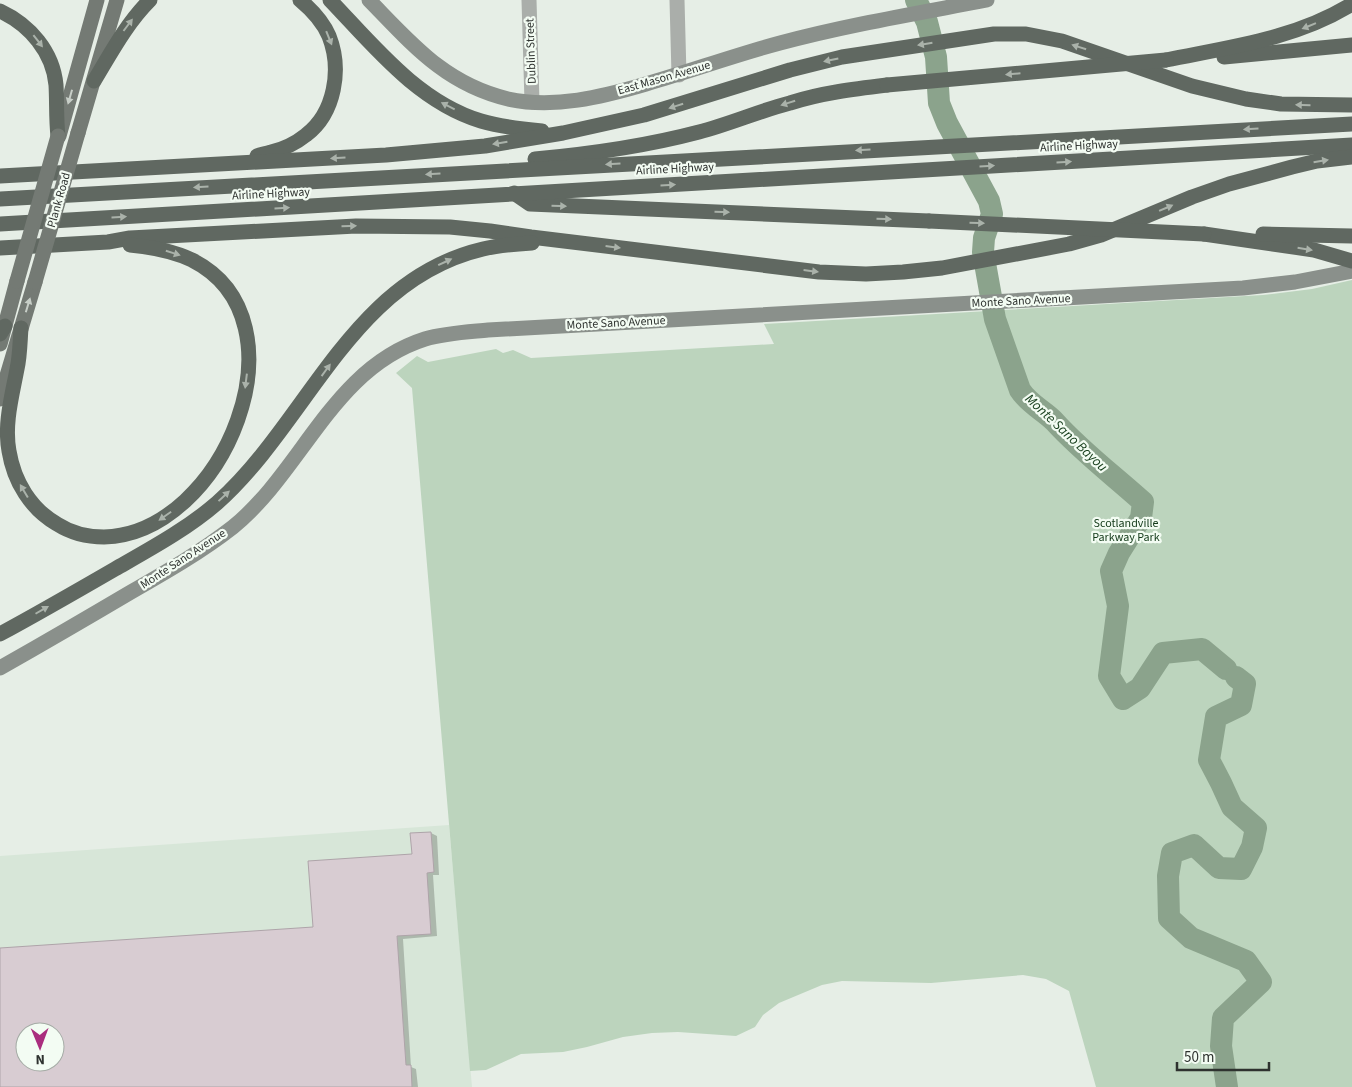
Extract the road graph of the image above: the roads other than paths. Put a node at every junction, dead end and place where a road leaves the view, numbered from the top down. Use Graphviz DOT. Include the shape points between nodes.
graph roads {
  1 [pos="97,0"];
  2 [pos="117,0"];
  3 [pos="150,0"];
  4 [pos="300,0"];
  5 [pos="330,0"];
  6 [pos="369,0"];
  7 [pos="529,0"];
  8 [pos="677,0"];
  9 [pos="987,0"];
  10 [pos="1352,4"];
  11 [pos="0,11"];
  12 [pos="1352,45"];
  13 [pos="1166,60"];
  14 [pos="679,74"];
  15 [pos="94,82"];
  16 [pos="532,102"];
  17 [pos="1352,105"];
  18 [pos="1352,124"];
  19 [pos="563,133"];
  20 [pos="58,136"];
  21 [pos="1352,146"];
  22 [pos="1352,157"];
  23 [pos="250,162"];
  24 [pos="458,173"];
  25 [pos="0,176"];
  26 [pos="514,193"];
  27 [pos="0,199"];
  28 [pos="0,224"];
  29 [pos="1204,234"];
  30 [pos="1352,236"];
  31 [pos="548,239"];
  32 [pos="108,242"];
  33 [pos="0,248"];
  34 [pos="1352,261"];
  35 [pos="1352,271"];
  36 [pos="21,328"];
  37 [pos="3,330"];
  38 [pos="0,344"];
  39 [pos="0,399"];
  40 [pos="0,634"];
  41 [pos="0,668"];
  1 -- 20 [label="main road, Plank Road, one-way"];
  2 -- 15 [label="main road, Plank Road"];
  15 -- 3 [label="highway, one-way" via="121,34"];
  4 -- 23 [label="highway, one-way" via="320,21 332,46 336,66 331,98 322,117 308,134 285,147 259,154"];
  19 -- 5 [label="highway, one-way" via="510,128 468,116 441,103 404,76"];
  6 -- 16 [label="street, East Mason Avenue" via="423,55 449,74 489,93"];
  7 -- 16 [label="street, Dublin Street"];
  8 -- 14 [label="street"];
  9 -- 14 [label="street, East Mason Avenue" via="780,43"];
  10 -- 13 [label="highway, one-way" via="1327,18 1283,35"];
  11 -- 20 [label="highway, one-way" via="23,24 46,53 56,85"];
  12 -- 13 [label="highway"];
  13 -- 24 [label="highway, one-way, bridge" via="845,91 807,98 702,131 638,146 522,160"];
  14 -- 16 [label="street, East Mason Avenue" via="586,98"];
  36 -- 15 [label="main road, Plank Road, one-way, bridge"];
  17 -- 19 [label="highway, one-way" via="1281,104 1227,95 1074,45 1044,37 1012,34 970,37 842,57 665,109"];
  18 -- 24 [label="highway, Airline Highway, one-way"];
  19 -- 23 [label="highway, one-way" via="436,151"];
  20 -- 37 [label="main road, Plank Road, bridge"];
  26 -- 21 [label="highway, Airline Highway, one-way"];
  31 -- 22 [label="highway, one-way" via="819,272 884,274 942,268 1069,244 1100,235 1213,189 1317,161"];
  23 -- 25 [label="highway"];
  24 -- 27 [label="highway, Airline Highway, one-way"];
  28 -- 26 [label="highway, Airline Highway, one-way"];
  26 -- 29 [label="highway, one-way, bridge" via="530,204"];
  29 -- 30 [label="highway"];
  29 -- 34 [label="highway, one-way" via="1314,250"];
  32 -- 31 [label="highway, one-way" via="130,238 373,226 450,228"];
  40 -- 31 [label="highway, one-way" via="159,544 215,504 258,460 355,331 404,286 464,254"];
  32 -- 33 [label="highway"];
  32 -- 36 [label="highway, one-way" via="160,250 193,261 213,274 226,288 241,314 248,350 247,381 241,408 224,452 192,494 152,524 119,536 90,536 68,530 37,509 17,480 8,440"];
  35 -- 41 [label="street, Monte Sano Avenue" via="1243,288 488,330 423,340 380,361 357,380 271,488 224,534 181,563"];
  36 -- 39 [label="main road, Plank Road"];
  37 -- 38 [label="main road, Plank Road"];
}
